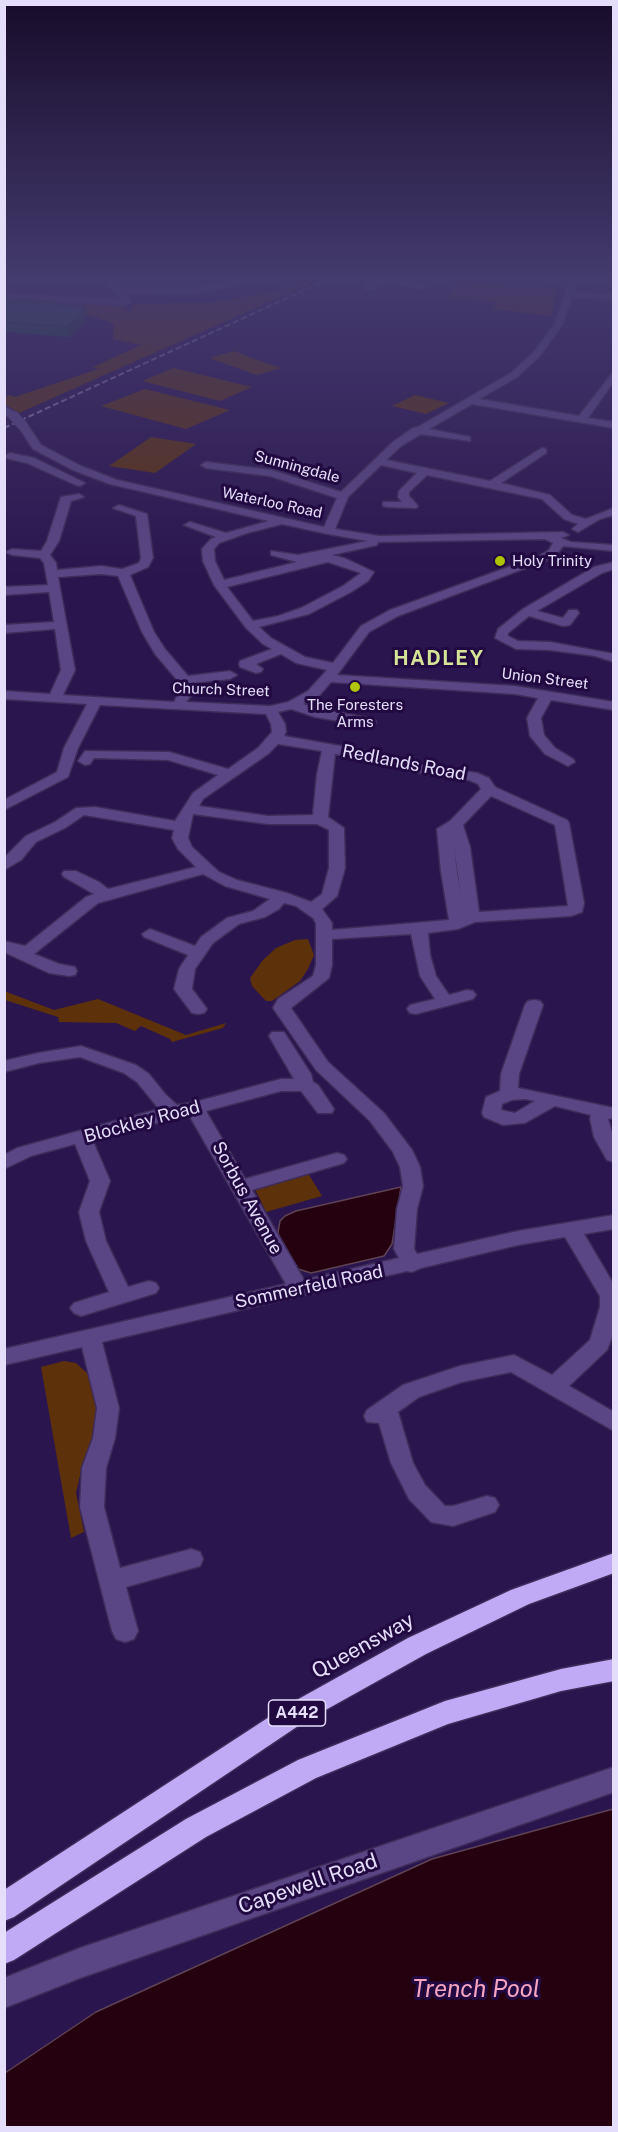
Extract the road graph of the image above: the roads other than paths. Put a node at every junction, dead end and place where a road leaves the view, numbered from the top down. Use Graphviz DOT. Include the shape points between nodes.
graph roads {
  1 [pos="505,380"];
  2 [pos="609,380"];
  3 [pos="472,402"];
  4 [pos="4,409"];
  5 [pos="581,420"];
  6 [pos="614,425"];
  7 [pos="417,430"];
  8 [pos="466,439"];
  9 [pos="542,451"];
  10 [pos="18,456"];
  11 [pos="380,462"];
  12 [pos="206,465"];
  13 [pos="424,472"];
  14 [pos="88,473"];
  15 [pos="492,484"];
  16 [pos="170,488"];
  17 [pos="343,495"];
  18 [pos="79,497"];
  19 [pos="387,504"];
  20 [pos="119,508"];
  21 [pos="614,511"];
  22 [pos="334,519"];
  23 [pos="280,520"];
  24 [pos="190,525"];
  25 [pos="328,531"];
  26 [pos="584,533"];
  27 [pos="225,536"];
  28 [pos="562,538"];
  29 [pos="379,539"];
  30 [pos="608,547"];
  31 [pos="12,552"];
  32 [pos="275,553"];
  33 [pos="44,555"];
  34 [pos="614,565"];
  35 [pos="123,573"];
  36 [pos="52,574"];
  37 [pos="220,585"];
  38 [pos="54,588"];
  39 [pos="4,591"];
  40 [pos="526,612"];
  41 [pos="573,613"];
  42 [pos="60,624"];
  43 [pos="250,625"];
  44 [pos="4,629"];
  45 [pos="281,650"];
  46 [pos="602,656"];
  47 [pos="256,669"];
  48 [pos="333,673"];
  49 [pos="230,675"];
  50 [pos="185,680"];
  51 [pos="4,695"];
  52 [pos="546,696"];
  53 [pos="55,697"];
  54 [pos="96,700"];
  55 [pos="178,705"];
  56 [pos="292,705"];
  57 [pos="614,706"];
  58 [pos="270,710"];
  59 [pos="369,722"];
  60 [pos="275,739"];
  61 [pos="330,751"];
  62 [pos="89,754"];
  63 [pos="568,762"];
  64 [pos="229,774"];
  65 [pos="489,790"];
  66 [pos="4,806"];
  67 [pos="189,809"];
  68 [pos="315,820"];
  69 [pos="181,827"];
  70 [pos="4,865"];
  71 [pos="205,869"];
  72 [pos="70,874"];
  73 [pos="105,895"];
  74 [pos="281,896"];
  75 [pos="312,909"];
  76 [pos="465,921"];
  77 [pos="419,929"];
  78 [pos="150,934"];
  79 [pos="323,935"];
  80 [pos="4,946"];
  81 [pos="21,953"];
  82 [pos="198,953"];
  83 [pos="69,971"];
  84 [pos="467,995"];
  85 [pos="445,1001"];
  86 [pos="534,1005"];
  87 [pos="198,1010"];
  88 [pos="416,1010"];
  89 [pos="278,1036"];
  90 [pos="4,1067"];
  91 [pos="305,1085"];
  92 [pos="509,1094"];
  93 [pos="552,1100"];
  94 [pos="195,1108"];
  95 [pos="325,1109"];
  96 [pos="173,1111"];
  97 [pos="608,1113"];
  98 [pos="82,1138"];
  99 [pos="614,1156"];
  100 [pos="337,1159"];
  101 [pos="4,1163"];
  102 [pos="240,1186"];
  103 [pos="614,1222"];
  104 [pos="572,1230"];
  105 [pos="412,1265"];
  106 [pos="149,1288"];
  107 [pos="297,1288"];
  108 [pos="121,1295"];
  109 [pos="612,1307"];
  110 [pos="81,1308"];
  111 [pos="90,1338"];
  112 [pos="4,1358"];
  113 [pos="555,1386"];
  114 [pos="614,1423"];
  115 [pos="487,1505"];
  116 [pos="191,1559"];
  117 [pos="614,1563"];
  118 [pos="112,1581"];
  119 [pos="124,1631"];
  120 [pos="614,1670"];
  121 [pos="614,1779"];
  122 [pos="4,1907"];
  123 [pos="4,1950"];
  124 [pos="4,1993"];
  1 -- 3 [label="street"];
  2 -- 5 [label="street"];
  3 -- 5 [label="street"];
  3 -- 7 [label="street"];
  4 -- 14 [label="street, Waterloo Road, bridge" via="38,447"];
  5 -- 6 [label="street"];
  7 -- 8 [label="street"];
  7 -- 11 [label="street"];
  9 -- 15 [label="street"];
  10 -- 14 [label="street" via="75,481"];
  11 -- 13 [label="street"];
  11 -- 17 [label="street"];
  12 -- 17 [label="street, Sunningdale" via="271,473"];
  13 -- 15 [label="street"];
  13 -- 19 [label="street" via="404,491 403,497 412,506"];
  14 -- 23 [label="street, Waterloo Road" via="126,486"];
  15 -- 26 [label="street" via="546,497"];
  16 -- 22 [label="street" via="186,487 184,493 191,496 300,518"];
  17 -- 22 [label="street"];
  18 -- 33 [label="street" via="65,499 54,541"];
  20 -- 35 [label="street" via="138,509 141,514 147,562"];
  21 -- 26 [label="street, Church Street" via="596,517"];
  22 -- 25 [label="street"];
  23 -- 25 [label="street, Waterloo Road"];
  23 -- 27 [label="street"];
  24 -- 27 [label="street"];
  25 -- 29 [label="street, Waterloo Road"];
  26 -- 28 [label="street, Waterloo Road"];
  26 -- 28 [label="street, Church Street"];
  26 -- 30 [label="street, Waterloo Road"];
  27 -- 37 [label="street, Union Street" via="208,549"];
  28 -- 29 [label="street, Waterloo Road" via="535,535"];
  28 -- 48 [label="street, Church Street" via="553,552 543,558 394,612 365,629"];
  29 -- 32 [label="street" via="298,559"];
  31 -- 33 [label="street"];
  33 -- 36 [label="street"];
  34 -- 40 [label="street" via="598,570"];
  35 -- 36 [label="street" via="101,570"];
  35 -- 50 [label="street" via="148,632"];
  36 -- 38 [label="street"];
  37 -- 43 [label="street, Union Street"];
  37 -- 43 [label="street" via="328,558 368,572 347,589 304,611"];
  38 -- 39 [label="street"];
  38 -- 42 [label="street"];
  40 -- 41 [label="street" via="563,622"];
  40 -- 46 [label="street" via="502,632 503,640"];
  42 -- 44 [label="street"];
  42 -- 53 [label="street" via="68,670"];
  43 -- 45 [label="street, Union Street"];
  45 -- 47 [label="street" via="245,664"];
  45 -- 48 [label="street, Union Street"];
  48 -- 52 [label="street, Union Street"];
  48 -- 56 [label="street, Church Street" via="313,694"];
  49 -- 50 [label="street"];
  50 -- 55 [label="street" via="186,693"];
  51 -- 53 [label="street, Church Street"];
  52 -- 57 [label="street, Union Street"];
  52 -- 63 [label="street" via="534,718 537,736"];
  53 -- 54 [label="street, Church Street"];
  54 -- 55 [label="street, Church Street"];
  54 -- 66 [label="street" via="71,748 63,774"];
  55 -- 58 [label="street, Church Street"];
  56 -- 58 [label="street, Church Street"];
  56 -- 59 [label="street"];
  58 -- 60 [label="street" via="278,724"];
  60 -- 61 [label="street, Redlands Road"];
  60 -- 64 [label="street"];
  61 -- 65 [label="street, Redlands Road" via="363,754 408,768 472,776 484,781"];
  61 -- 68 [label="street"];
  62 -- 64 [label="street" via="176,756"];
  64 -- 67 [label="street" via="198,796"];
  65 -- 76 [label="street" via="445,829 449,872"];
  65 -- 76 [label="street, Redlands Road" via="562,823 576,909"];
  67 -- 68 [label="street" via="268,820"];
  67 -- 69 [label="street"];
  68 -- 75 [label="street" via="336,828 337,868 329,896"];
  69 -- 70 [label="street" via="81,811 31,838"];
  69 -- 71 [label="street" via="183,844"];
  71 -- 73 [label="street"];
  71 -- 74 [label="street" via="231,883"];
  72 -- 73 [label="street"];
  73 -- 81 [label="street" via="83,907 31,950"];
  74 -- 75 [label="street"];
  74 -- 82 [label="street" via="259,914 233,921 207,940"];
  75 -- 79 [label="street" via="324,923"];
  76 -- 77 [label="street, Redlands Road"];
  77 -- 79 [label="street, Redlands Road"];
  77 -- 85 [label="street" via="428,976"];
  78 -- 82 [label="street"];
  79 -- 105 [label="street" via="321,978 282,1008 322,1066 377,1117 402,1150 413,1186 407,1209 405,1249"];
  80 -- 81 [label="street"];
  81 -- 83 [label="street" via="55,969"];
  82 -- 87 [label="street" via="187,969 183,989"];
  84 -- 85 [label="street"];
  85 -- 88 [label="street"];
  86 -- 92 [label="street" via="510,1074"];
  89 -- 91 [label="street"];
  90 -- 96 [label="street" via="81,1051 144,1078"];
  91 -- 94 [label="street, Blockley Road" via="281,1085"];
  91 -- 95 [label="street"];
  92 -- 93 [label="street" via="525,1093"];
  92 -- 93 [label="street" via="493,1101 491,1113 503,1119 518,1119"];
  93 -- 97 [label="street"];
  94 -- 96 [label="street, Blockley Road"];
  94 -- 102 [label="street, Sorbus Avenue"];
  96 -- 98 [label="street, Blockley Road"];
  97 -- 99 [label="street" via="599,1119 599,1128"];
  98 -- 101 [label="street, Blockley Road" via="24,1152"];
  98 -- 108 [label="street" via="100,1181 89,1212 96,1241"];
  100 -- 102 [label="street"];
  102 -- 107 [label="street, Sorbus Avenue"];
  103 -- 104 [label="street, Sommerfeld Road"];
  104 -- 105 [label="street, Sommerfeld Road" via="518,1238"];
  104 -- 109 [label="street" via="610,1296"];
  105 -- 107 [label="street, Sommerfeld Road"];
  106 -- 108 [label="street"];
  107 -- 111 [label="street, Sommerfeld Road"];
  108 -- 110 [label="street"];
  109 -- 113 [label="street" via="599,1344"];
  111 -- 112 [label="street, Sommerfeld Road"];
  111 -- 118 [label="street" via="108,1408 94,1468 92,1507"];
  113 -- 114 [label="street"];
  113 -- 115 [label="street" via="514,1363 460,1374 411,1390 381,1412 417,1492 439,1515 453,1516"];
  116 -- 118 [label="street"];
  117 -- 122 [label="highway, Queensway / A442" via="520,1597 417,1646 295,1713"];
  118 -- 119 [label="street"];
  120 -- 123 [label="highway" via="561,1680 445,1713 307,1769 196,1828"];
  121 -- 124 [label="street, Capewell Road" via="91,1959"];
}
